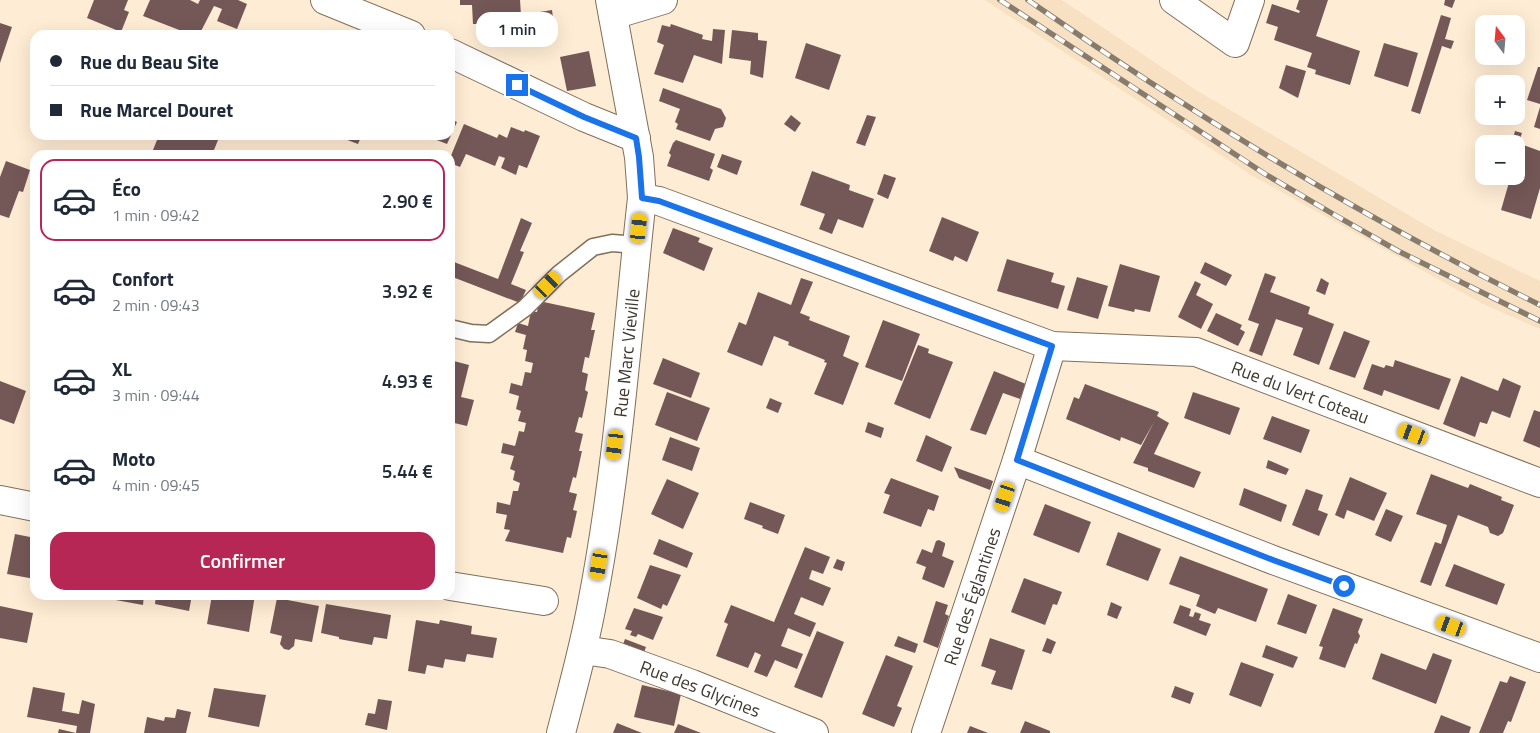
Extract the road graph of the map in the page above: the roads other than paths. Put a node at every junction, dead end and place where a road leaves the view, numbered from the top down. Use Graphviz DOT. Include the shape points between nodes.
graph roads {
  1 [pos="325,0"];
  2 [pos="663,0"];
  3 [pos="1174,0"];
  4 [pos="1250,0"];
  5 [pos="612,8"];
  6 [pos="399,30"];
  7 [pos="455,56"];
  8 [pos="636,138"];
  9 [pos="642,198"];
  10 [pos="637,245"];
  11 [pos="455,329"];
  12 [pos="1052,346"];
  13 [pos="1017,460"];
  14 [pos="1540,482"];
  15 [pos="0,500"];
  16 [pos="30,506"];
  17 [pos="455,587"];
  18 [pos="544,601"];
  19 [pos="583,650"];
  20 [pos="1540,658"];
  21 [pos="561,733"];
  22 [pos="814,733"];
  23 [pos="926,733"];
  1 -- 6 [label="street"];
  2 -- 5 [label="street"];
  3 -- 4 [label="street" via="1235,43"];
  5 -- 8 [label="street, Rue Marc Vieville"];
  7 -- 8 [label="street"];
  8 -- 9 [label="street, Rue Marc Vieville"];
  9 -- 10 [label="street, Rue Marc Vieville"];
  9 -- 12 [label="street, Rue du Vert Coteau" via="659,201"];
  10 -- 11 [label="lane" via="612,243 594,247 559,274 525,308 489,334"];
  10 -- 19 [label="street, Rue Marc Vieville" via="607,517"];
  12 -- 13 [label="street, Rue des Églantines"];
  12 -- 14 [label="street, Rue du Vert Coteau" via="1196,352"];
  13 -- 20 [label="street" via="1273,560"];
  13 -- 23 [label="street, Rue des Églantines"];
  15 -- 16 [label="street"];
  17 -- 18 [label="street"];
  19 -- 21 [label="street, Rue Marc Vieville"];
  19 -- 22 [label="street, Rue des Glycines" via="610,654 683,680"];
}
